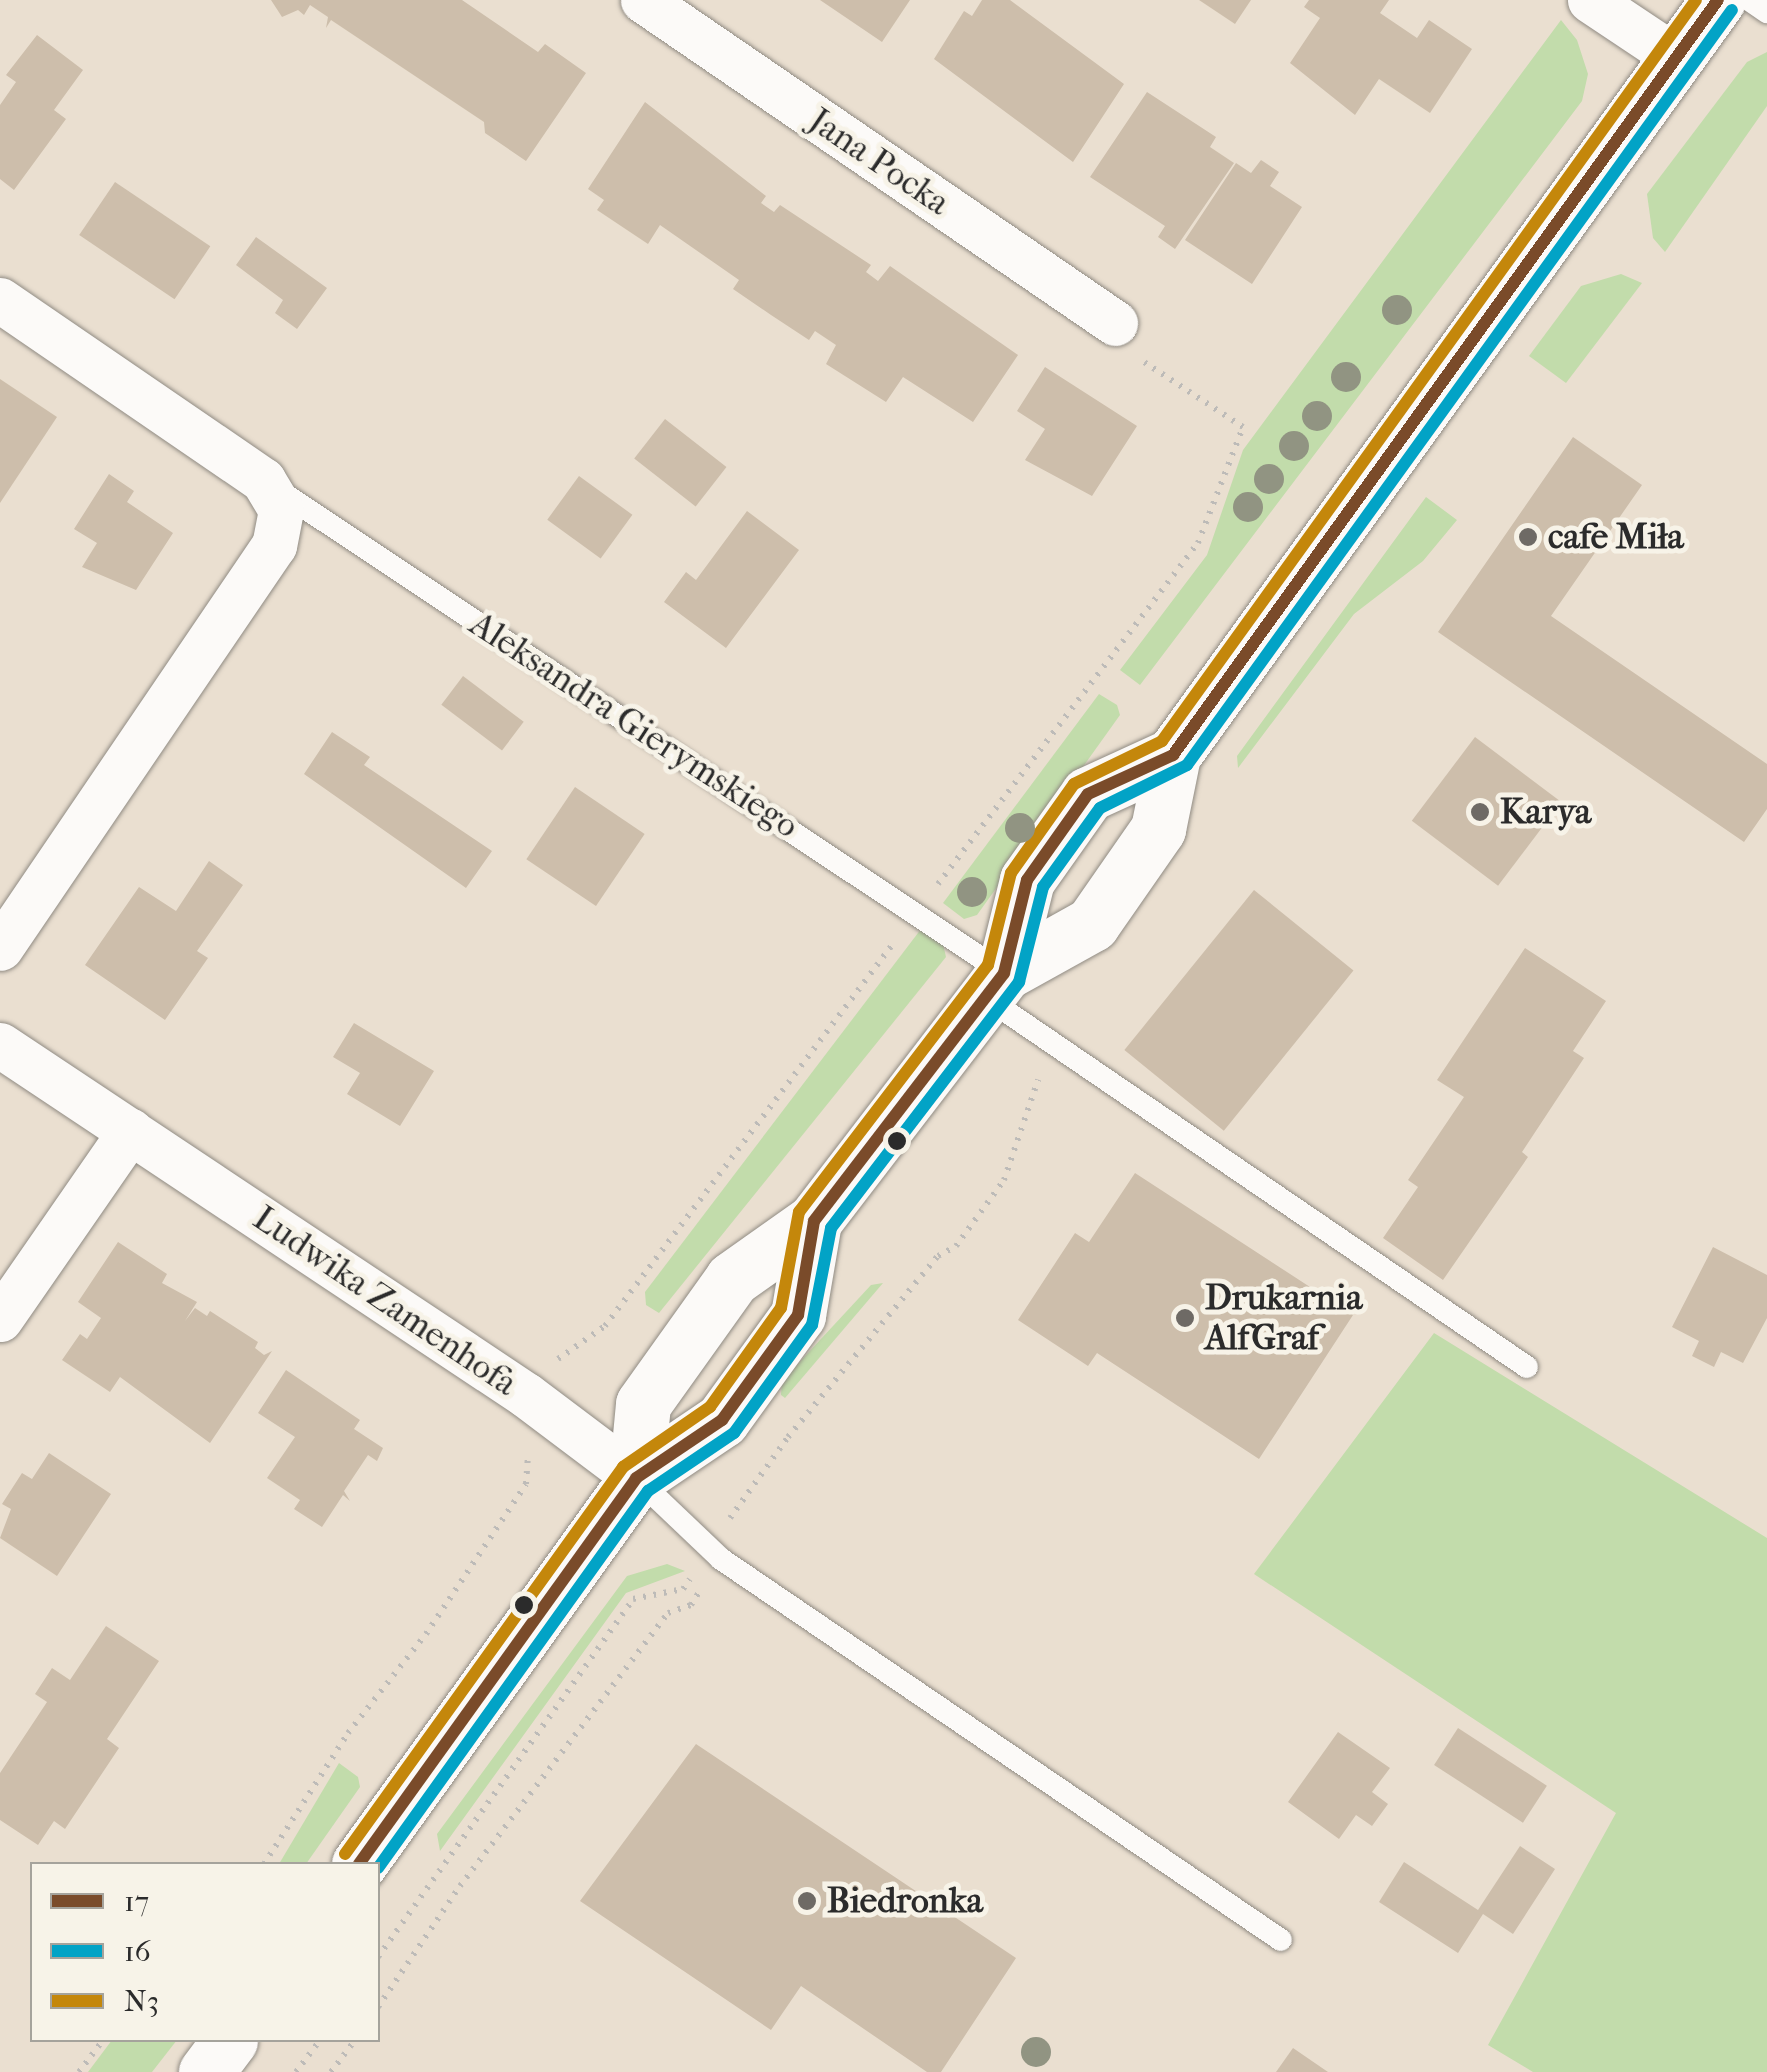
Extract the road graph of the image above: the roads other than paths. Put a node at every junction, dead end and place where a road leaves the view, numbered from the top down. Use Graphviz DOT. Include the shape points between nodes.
graph roads {
  1 [pos="643,0"];
  2 [pos="1590,0"];
  3 [pos="1718,0"];
  4 [pos="1749,0"];
  5 [pos="1767,12"];
  6 [pos="1677,58"];
  7 [pos="0,300"];
  8 [pos="1115,323"];
  9 [pos="263,480"];
  10 [pos="1173,756"];
  11 [pos="0,948"];
  12 [pos="995,985"];
  13 [pos="0,1045"];
  14 [pos="130,1130"];
  15 [pos="814,1221"];
  16 [pos="0,1318"];
  17 [pos="1527,1368"];
  18 [pos="636,1478"];
  19 [pos="360,1862"];
  20 [pos="1282,1940"];
  21 [pos="228,2042"];
  22 [pos="206,2072"];
  1 -- 8 [label="street, Jana Pocka"];
  2 -- 6 [label="street"];
  3 -- 6 [label="main road"];
  4 -- 5 [label="lane"];
  6 -- 10 [label="main road"];
  7 -- 9 [label="street, Aleksandra Gierymskiego"];
  9 -- 11 [label="street" via="281,510 274,545"];
  9 -- 12 [label="lane, Aleksandra Gierymskiego" via="915,914"];
  10 -- 12 [label="main road" via="1158,829 1092,924"];
  10 -- 12 [label="main road" via="1088,794 1027,880"];
  12 -- 15 [label="main road"];
  12 -- 17 [label="lane, Aleksandra Gierymskiego"];
  13 -- 14 [label="street, Ludwika Zamenhofa"];
  14 -- 16 [label="street"];
  14 -- 18 [label="street, Ludwika Zamenhofa" via="526,1395"];
  15 -- 18 [label="main road" via="732,1280 643,1404"];
  15 -- 18 [label="main road" via="798,1315 722,1420"];
  18 -- 19 [label="main road"];
  18 -- 20 [label="lane" via="721,1559"];
  21 -- 22 [label="main road"];
}
